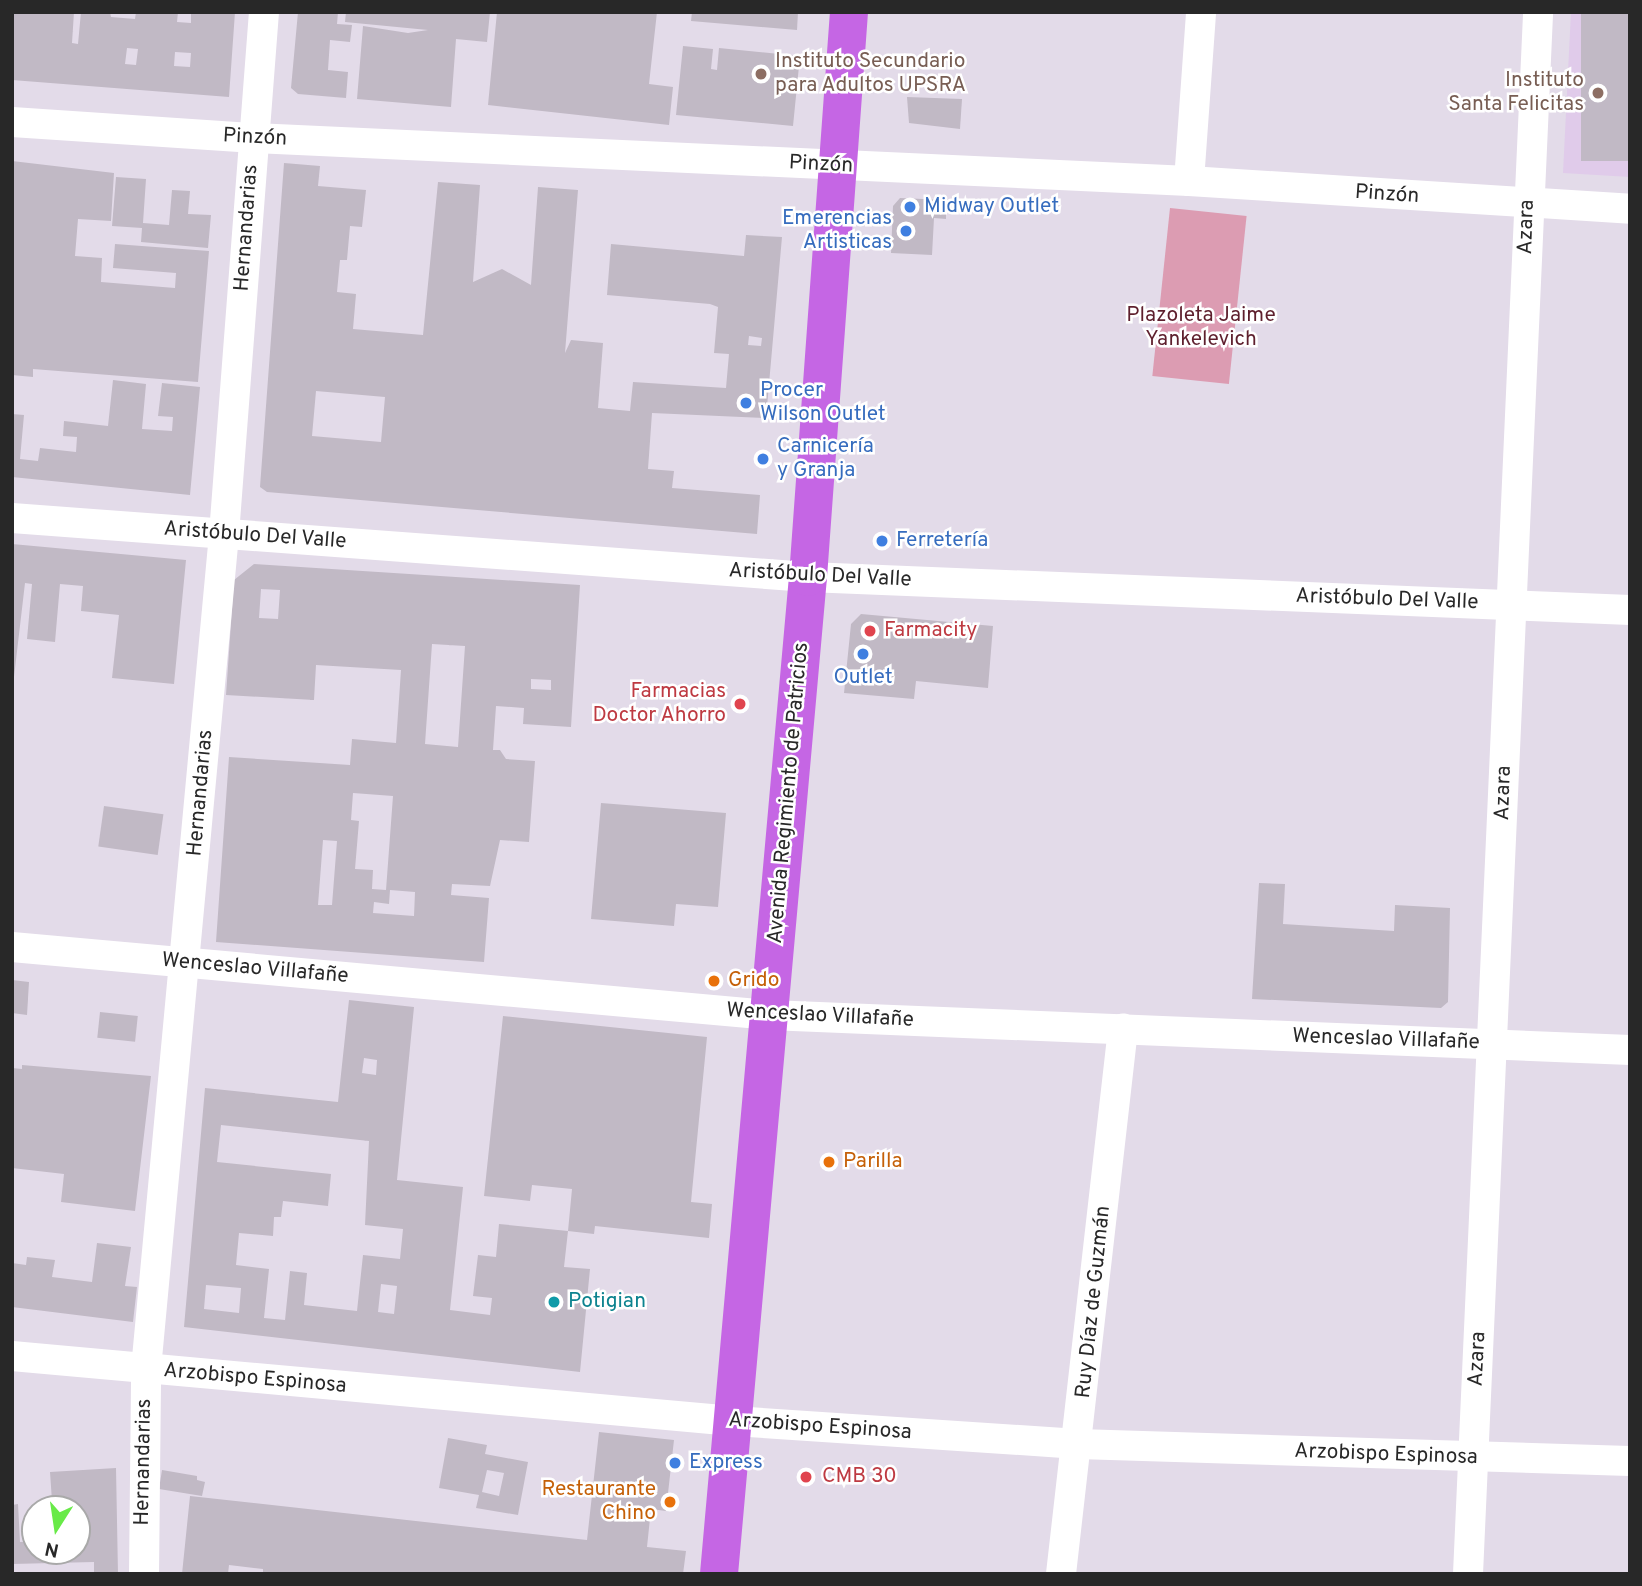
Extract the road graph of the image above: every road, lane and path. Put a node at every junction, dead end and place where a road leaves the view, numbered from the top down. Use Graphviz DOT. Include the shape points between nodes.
graph roads {
  1 [pos="264,12"];
  2 [pos="849,12"];
  3 [pos="1201,12"];
  4 [pos="1538,12"];
  5 [pos="12,122"];
  6 [pos="254,138"];
  7 [pos="836,166"];
  8 [pos="1189,181"];
  9 [pos="1528,204"];
  10 [pos="1630,209"];
  11 [pos="12,519"];
  12 [pos="223,534"];
  13 [pos="808,577"];
  14 [pos="1511,604"];
  15 [pos="1630,610"];
  16 [pos="12,947"];
  17 [pos="186,962"];
  18 [pos="769,1015"];
  19 [pos="1123,1029"];
  20 [pos="1493,1045"];
  21 [pos="1630,1051"];
  22 [pos="12,1356"];
  23 [pos="146,1369"];
  24 [pos="733,1421"];
  25 [pos="1078,1444"];
  26 [pos="1473,1458"];
  27 [pos="1630,1461"];
  28 [pos="144,1574"];
  29 [pos="719,1574"];
  30 [pos="1061,1574"];
  31 [pos="1468,1574"];
  1 -- 6 [label="street, Hernandarias"];
  2 -- 7 [label="main road, Avenida Regimiento de Patricios"];
  3 -- 8 [label="street"];
  4 -- 9 [label="street, Azara"];
  5 -- 6 [label="street, Pinzón"];
  6 -- 7 [label="street, Pinzón"];
  6 -- 12 [label="street, Hernandarias"];
  7 -- 8 [label="street, Pinzón"];
  7 -- 13 [label="main road, Avenida Regimiento de Patricios"];
  8 -- 9 [label="street, Pinzón"];
  9 -- 10 [label="street, Pinzón"];
  9 -- 14 [label="street, Azara"];
  11 -- 12 [label="street, Aristóbulo Del Valle"];
  12 -- 13 [label="street, Aristóbulo Del Valle"];
  12 -- 17 [label="street, Hernandarias"];
  13 -- 14 [label="street, Aristóbulo Del Valle"];
  13 -- 18 [label="main road, Avenida Regimiento de Patricios"];
  14 -- 15 [label="street, Aristóbulo Del Valle"];
  14 -- 20 [label="street, Azara"];
  16 -- 17 [label="street, Wenceslao Villafañe"];
  17 -- 18 [label="street, Wenceslao Villafañe"];
  17 -- 23 [label="street, Hernandarias"];
  18 -- 19 [label="street, Wenceslao Villafañe"];
  18 -- 24 [label="main road, Avenida Regimiento de Patricios"];
  19 -- 20 [label="street, Wenceslao Villafañe"];
  19 -- 25 [label="street, Ruy Díaz de Guzmán"];
  20 -- 21 [label="street, Wenceslao Villafañe"];
  20 -- 26 [label="street, Azara"];
  22 -- 23 [label="street, Arzobispo Espinosa"];
  23 -- 24 [label="street, Arzobispo Espinosa"];
  23 -- 28 [label="street, Hernandarias"];
  24 -- 25 [label="street, Arzobispo Espinosa"];
  24 -- 29 [label="main road, Avenida Regimiento de Patricios"];
  25 -- 26 [label="street, Arzobispo Espinosa"];
  25 -- 30 [label="street, Ruy Díaz de Guzmán"];
  26 -- 27 [label="street, Arzobispo Espinosa"];
  26 -- 31 [label="street, Azara"];
}
